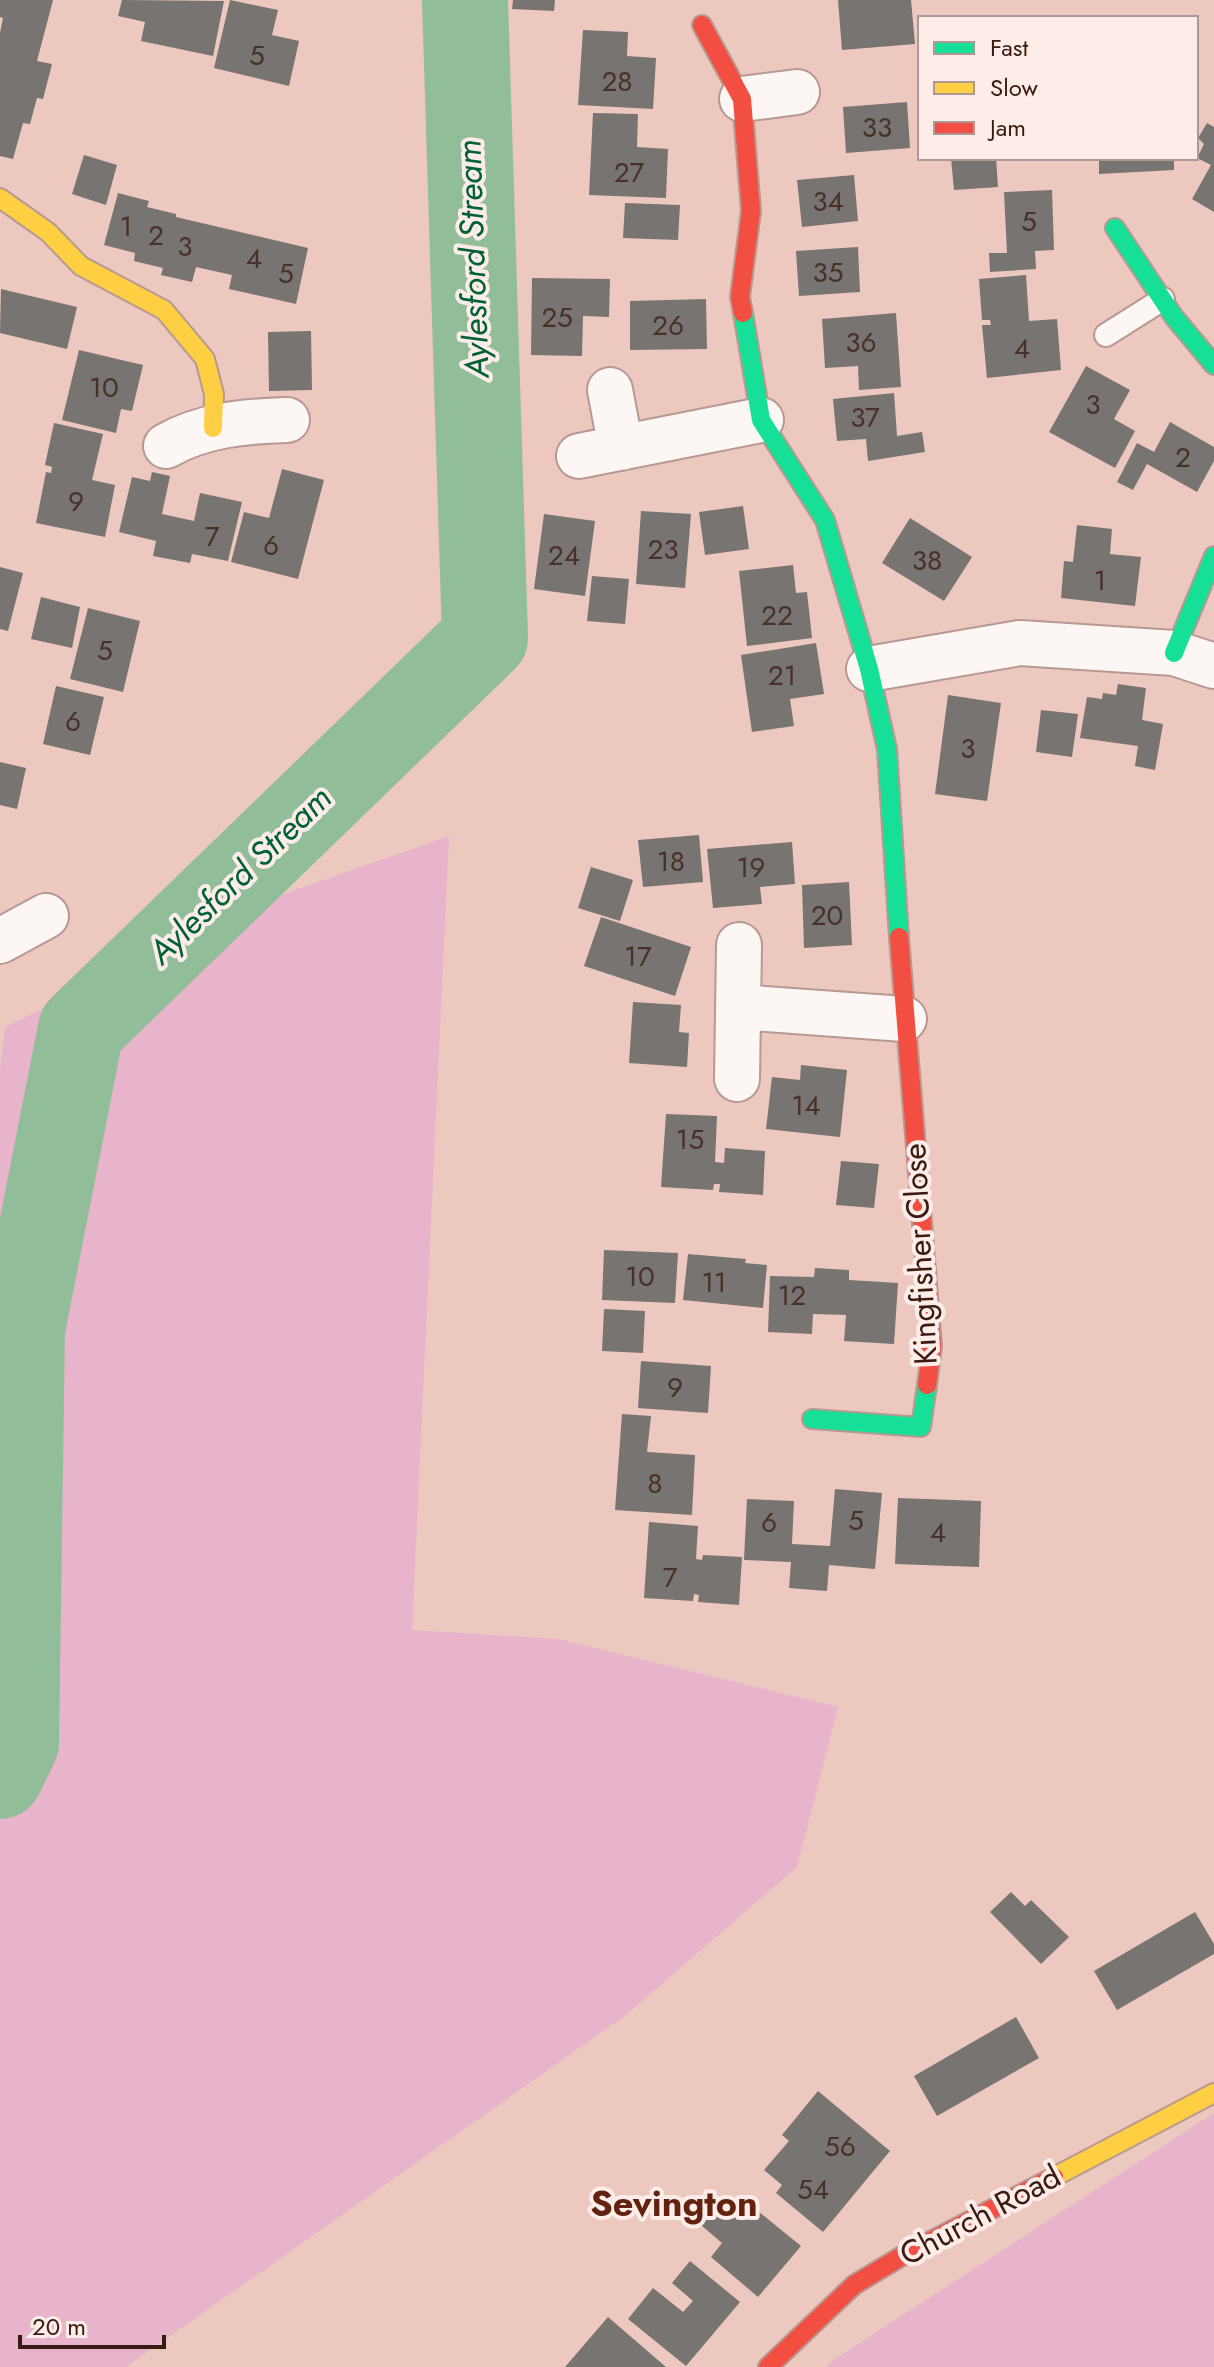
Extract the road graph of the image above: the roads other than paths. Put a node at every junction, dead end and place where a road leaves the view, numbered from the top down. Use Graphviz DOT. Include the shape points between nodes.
graph roads {
  1 [pos="702,25"];
  2 [pos="797,92"];
  3 [pos="742,99"];
  4 [pos="0,198"];
  5 [pos="1115,228"];
  6 [pos="1163,299"];
  7 [pos="1106,335"];
  8 [pos="1214,365"];
  9 [pos="610,390"];
  10 [pos="287,420"];
  11 [pos="761,420"];
  12 [pos="213,428"];
  13 [pos="166,446"];
  14 [pos="621,448"];
  15 [pos="579,456"];
  16 [pos="1214,556"];
  17 [pos="1194,660"];
  18 [pos="869,669"];
  19 [pos="46,916"];
  20 [pos="0,941"];
  21 [pos="739,945"];
  22 [pos="738,1007"];
  23 [pos="904,1019"];
  24 [pos="737,1079"];
  25 [pos="812,1419"];
  26 [pos="1214,2093"];
  27 [pos="768,2367"];
  1 -- 3 [label="street, Kingfisher Close"];
  2 -- 3 [label="street"];
  3 -- 11 [label="street, Kingfisher Close" via="751,211 740,297"];
  4 -- 12 [label="street" via="48,232 81,266 164,310 205,359 214,394"];
  5 -- 6 [label="street"];
  6 -- 7 [label="lane"];
  6 -- 8 [label="street"];
  9 -- 14 [label="street"];
  10 -- 12 [label="street"];
  11 -- 14 [label="street"];
  11 -- 18 [label="street, Kingfisher Close" via="825,520"];
  12 -- 13 [label="street"];
  14 -- 15 [label="street"];
  16 -- 17 [label="street"];
  17 -- 18 [label="street" via="1020,643"];
  18 -- 23 [label="street, Kingfisher Close" via="887,749"];
  19 -- 20 [label="street"];
  21 -- 22 [label="street"];
  22 -- 23 [label="street"];
  22 -- 24 [label="street"];
  23 -- 25 [label="street, Kingfisher Close" via="932,1346 921,1427"];
  26 -- 27 [label="street, Church Road" via="854,2285"];
}
